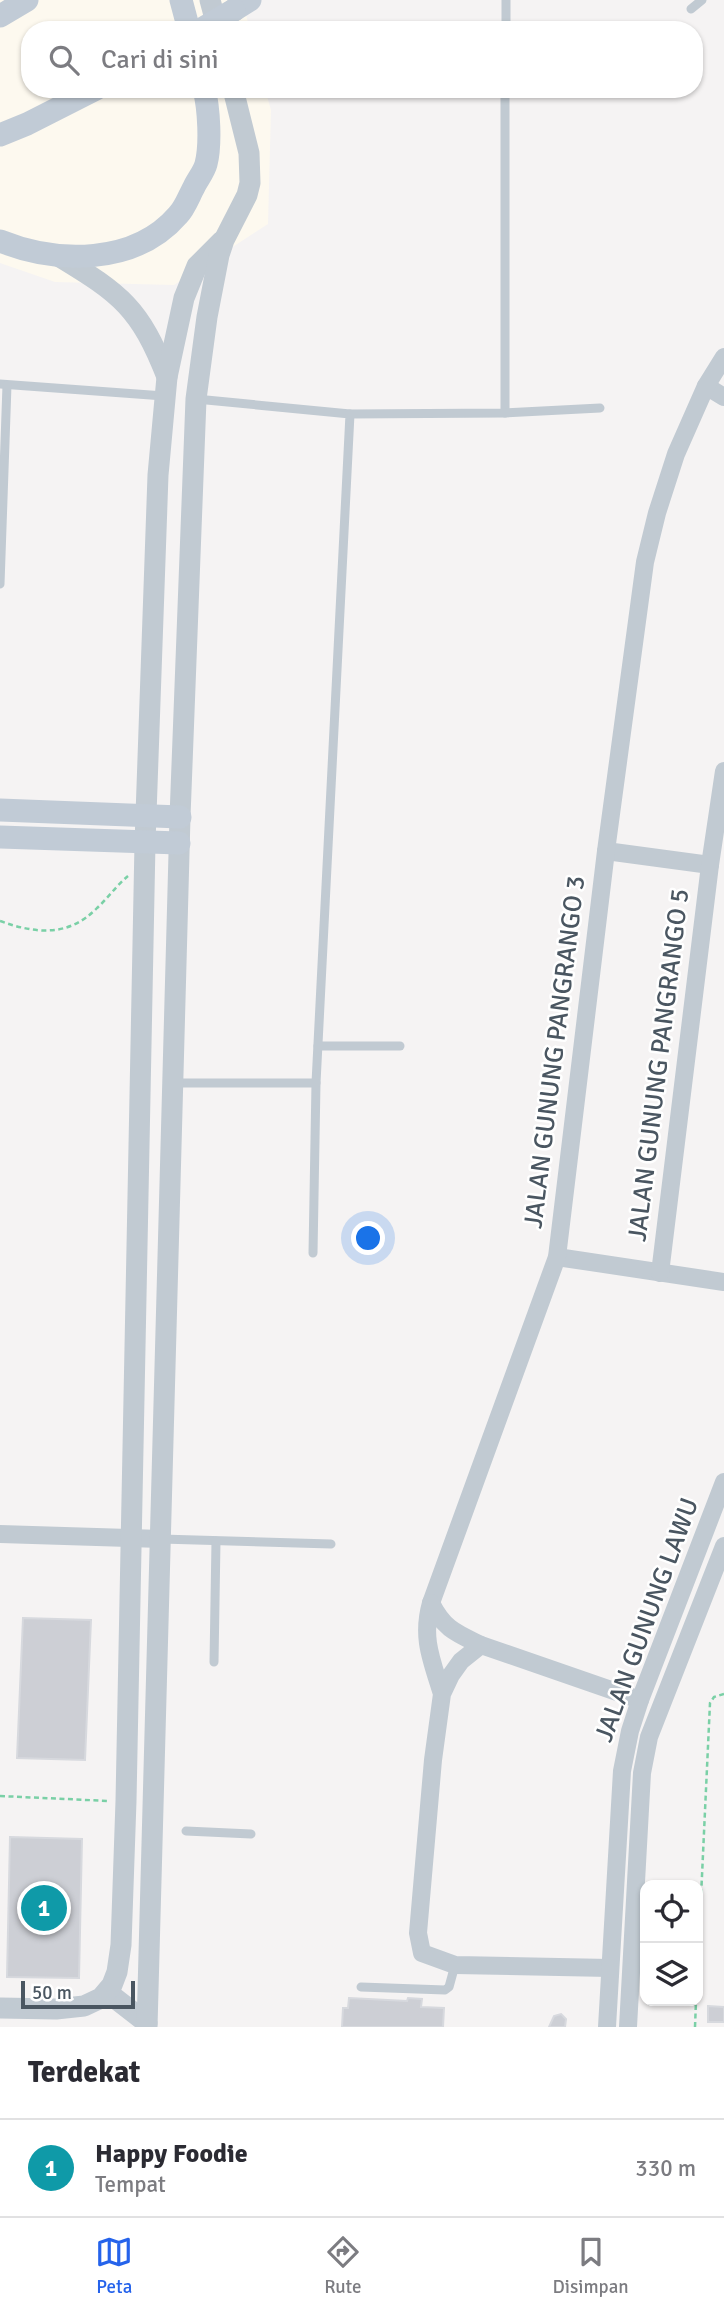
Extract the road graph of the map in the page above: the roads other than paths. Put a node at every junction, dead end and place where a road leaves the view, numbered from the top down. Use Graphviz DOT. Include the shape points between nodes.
graph roads {
  1 [pos="27,0"];
  2 [pos="181,0"];
  3 [pos="210,0"];
  4 [pos="506,0"];
  5 [pos="702,0"];
  6 [pos="242,5"];
  7 [pos="691,9"];
  8 [pos="0,16"];
  9 [pos="187,21"];
  10 [pos="215,21"];
  11 [pos="216,21"];
  12 [pos="506,21"];
  13 [pos="79,98"];
  14 [pos="207,98"];
  15 [pos="235,98"];
  16 [pos="505,98"];
  17 [pos="0,135"];
  18 [pos="223,240"];
  19 [pos="0,241"];
  20 [pos="60,257"];
  21 [pos="724,357"];
  22 [pos="4,384"];
  23 [pos="166,386"];
  24 [pos="706,386"];
  25 [pos="724,397"];
  26 [pos="196,399"];
  27 [pos="600,408"];
  28 [pos="505,413"];
  29 [pos="350,414"];
  30 [pos="0,584"];
  31 [pos="724,771"];
  32 [pos="0,810"];
  33 [pos="146,816"];
  34 [pos="180,817"];
  35 [pos="0,837"];
  36 [pos="145,843"];
  37 [pos="179,843"];
  38 [pos="606,852"];
  39 [pos="710,865"];
  40 [pos="318,1046"];
  41 [pos="400,1046"];
  42 [pos="173,1083"];
  43 [pos="316,1083"];
  44 [pos="313,1252"];
  45 [pos="557,1257"];
  46 [pos="660,1273"];
  47 [pos="724,1282"];
  48 [pos="723,1490"];
  49 [pos="716,1523"];
  50 [pos="0,1534"];
  51 [pos="131,1537"];
  52 [pos="161,1539"];
  53 [pos="216,1541"];
  54 [pos="331,1544"];
  55 [pos="724,1545"];
  56 [pos="431,1603"];
  57 [pos="481,1646"];
  58 [pos="214,1662"];
  59 [pos="442,1694"];
  60 [pos="640,1700"];
  61 [pos="186,1831"];
  62 [pos="251,1834"];
  63 [pos="455,1965"];
  64 [pos="610,1968"];
  65 [pos="361,1987"];
  66 [pos="107,1992"];
  67 [pos="0,2008"];
  68 [pos="147,2025"];
  69 [pos="607,2027"];
  70 [pos="628,2027"];
  1 -- 8 [label="main road"];
  2 -- 9 [label="main road"];
  3 -- 11 [label="street"];
  4 -- 12 [label="lane"];
  5 -- 7 [label="lane"];
  6 -- 10 [label="main road, bridge"];
  13 -- 17 [label="main road"];
  14 -- 20 [label="main road" via="206,164 180,214 138,246"];
  15 -- 18 [label="street" via="249,153 250,183"];
  16 -- 28 [label="lane"];
  18 -- 23 [label="street" via="197,266 188,284"];
  18 -- 26 [label="street"];
  19 -- 20 [label="main road"];
  20 -- 23 [label="street" via="118,295 139,318 153,341"];
  21 -- 24 [label="street, JALAN GUNUNG PANGRANGO 3"];
  22 -- 23 [label="lane"];
  22 -- 30 [label="lane"];
  23 -- 33 [label="street" via="158,475"];
  24 -- 25 [label="street"];
  24 -- 38 [label="street, JALAN GUNUNG PANGRANGO 3" via="676,454 645,562"];
  26 -- 29 [label="lane"];
  26 -- 34 [label="street"];
  27 -- 28 [label="lane"];
  28 -- 29 [label="lane"];
  29 -- 40 [label="lane"];
  31 -- 39 [label="street, JALAN GUNUNG PANGRANGO 5"];
  32 -- 33 [label="main road"];
  33 -- 34 [label="main road"];
  33 -- 36 [label="street"];
  34 -- 37 [label="street"];
  35 -- 36 [label="main road"];
  36 -- 37 [label="main road"];
  36 -- 51 [label="street"];
  37 -- 42 [label="street"];
  38 -- 39 [label="street"];
  38 -- 45 [label="street, JALAN GUNUNG PANGRANGO 3"];
  39 -- 46 [label="street, JALAN GUNUNG PANGRANGO 5"];
  40 -- 41 [label="lane"];
  40 -- 43 [label="lane"];
  42 -- 43 [label="lane"];
  42 -- 52 [label="street"];
  43 -- 44 [label="lane"];
  45 -- 46 [label="street, JALAN GUNUNG PANGRANGO 3"];
  45 -- 56 [label="street"];
  46 -- 47 [label="street, JALAN GUNUNG PANGRANGO 3"];
  48 -- 49 [label="street, JALAN GUNUNG LAWU"];
  49 -- 60 [label="street, JALAN GUNUNG LAWU"];
  50 -- 51 [label="street"];
  51 -- 52 [label="street"];
  51 -- 66 [label="street" via="121,1945 117,1972"];
  52 -- 53 [label="lane"];
  52 -- 68 [label="street"];
  53 -- 54 [label="lane"];
  53 -- 58 [label="lane"];
  55 -- 70 [label="street, JALAN GUNUNG LAWU" via="649,1737 642,1773"];
  56 -- 57 [label="street" via="448,1629"];
  56 -- 59 [label="street" via="425,1622 427,1642"];
  57 -- 59 [label="street" via="461,1661"];
  57 -- 60 [label="street"];
  59 -- 63 [label="street" via="418,1933 422,1953"];
  60 -- 64 [label="street, JALAN GUNUNG LAWU" via="622,1771"];
  61 -- 62 [label="lane"];
  63 -- 64 [label="street"];
  63 -- 65 [label="lane" via="445,1990"];
  64 -- 69 [label="street, JALAN GUNUNG LAWU"];
  66 -- 67 [label="street" via="84,2006"];
  66 -- 68 [label="street"];
}
